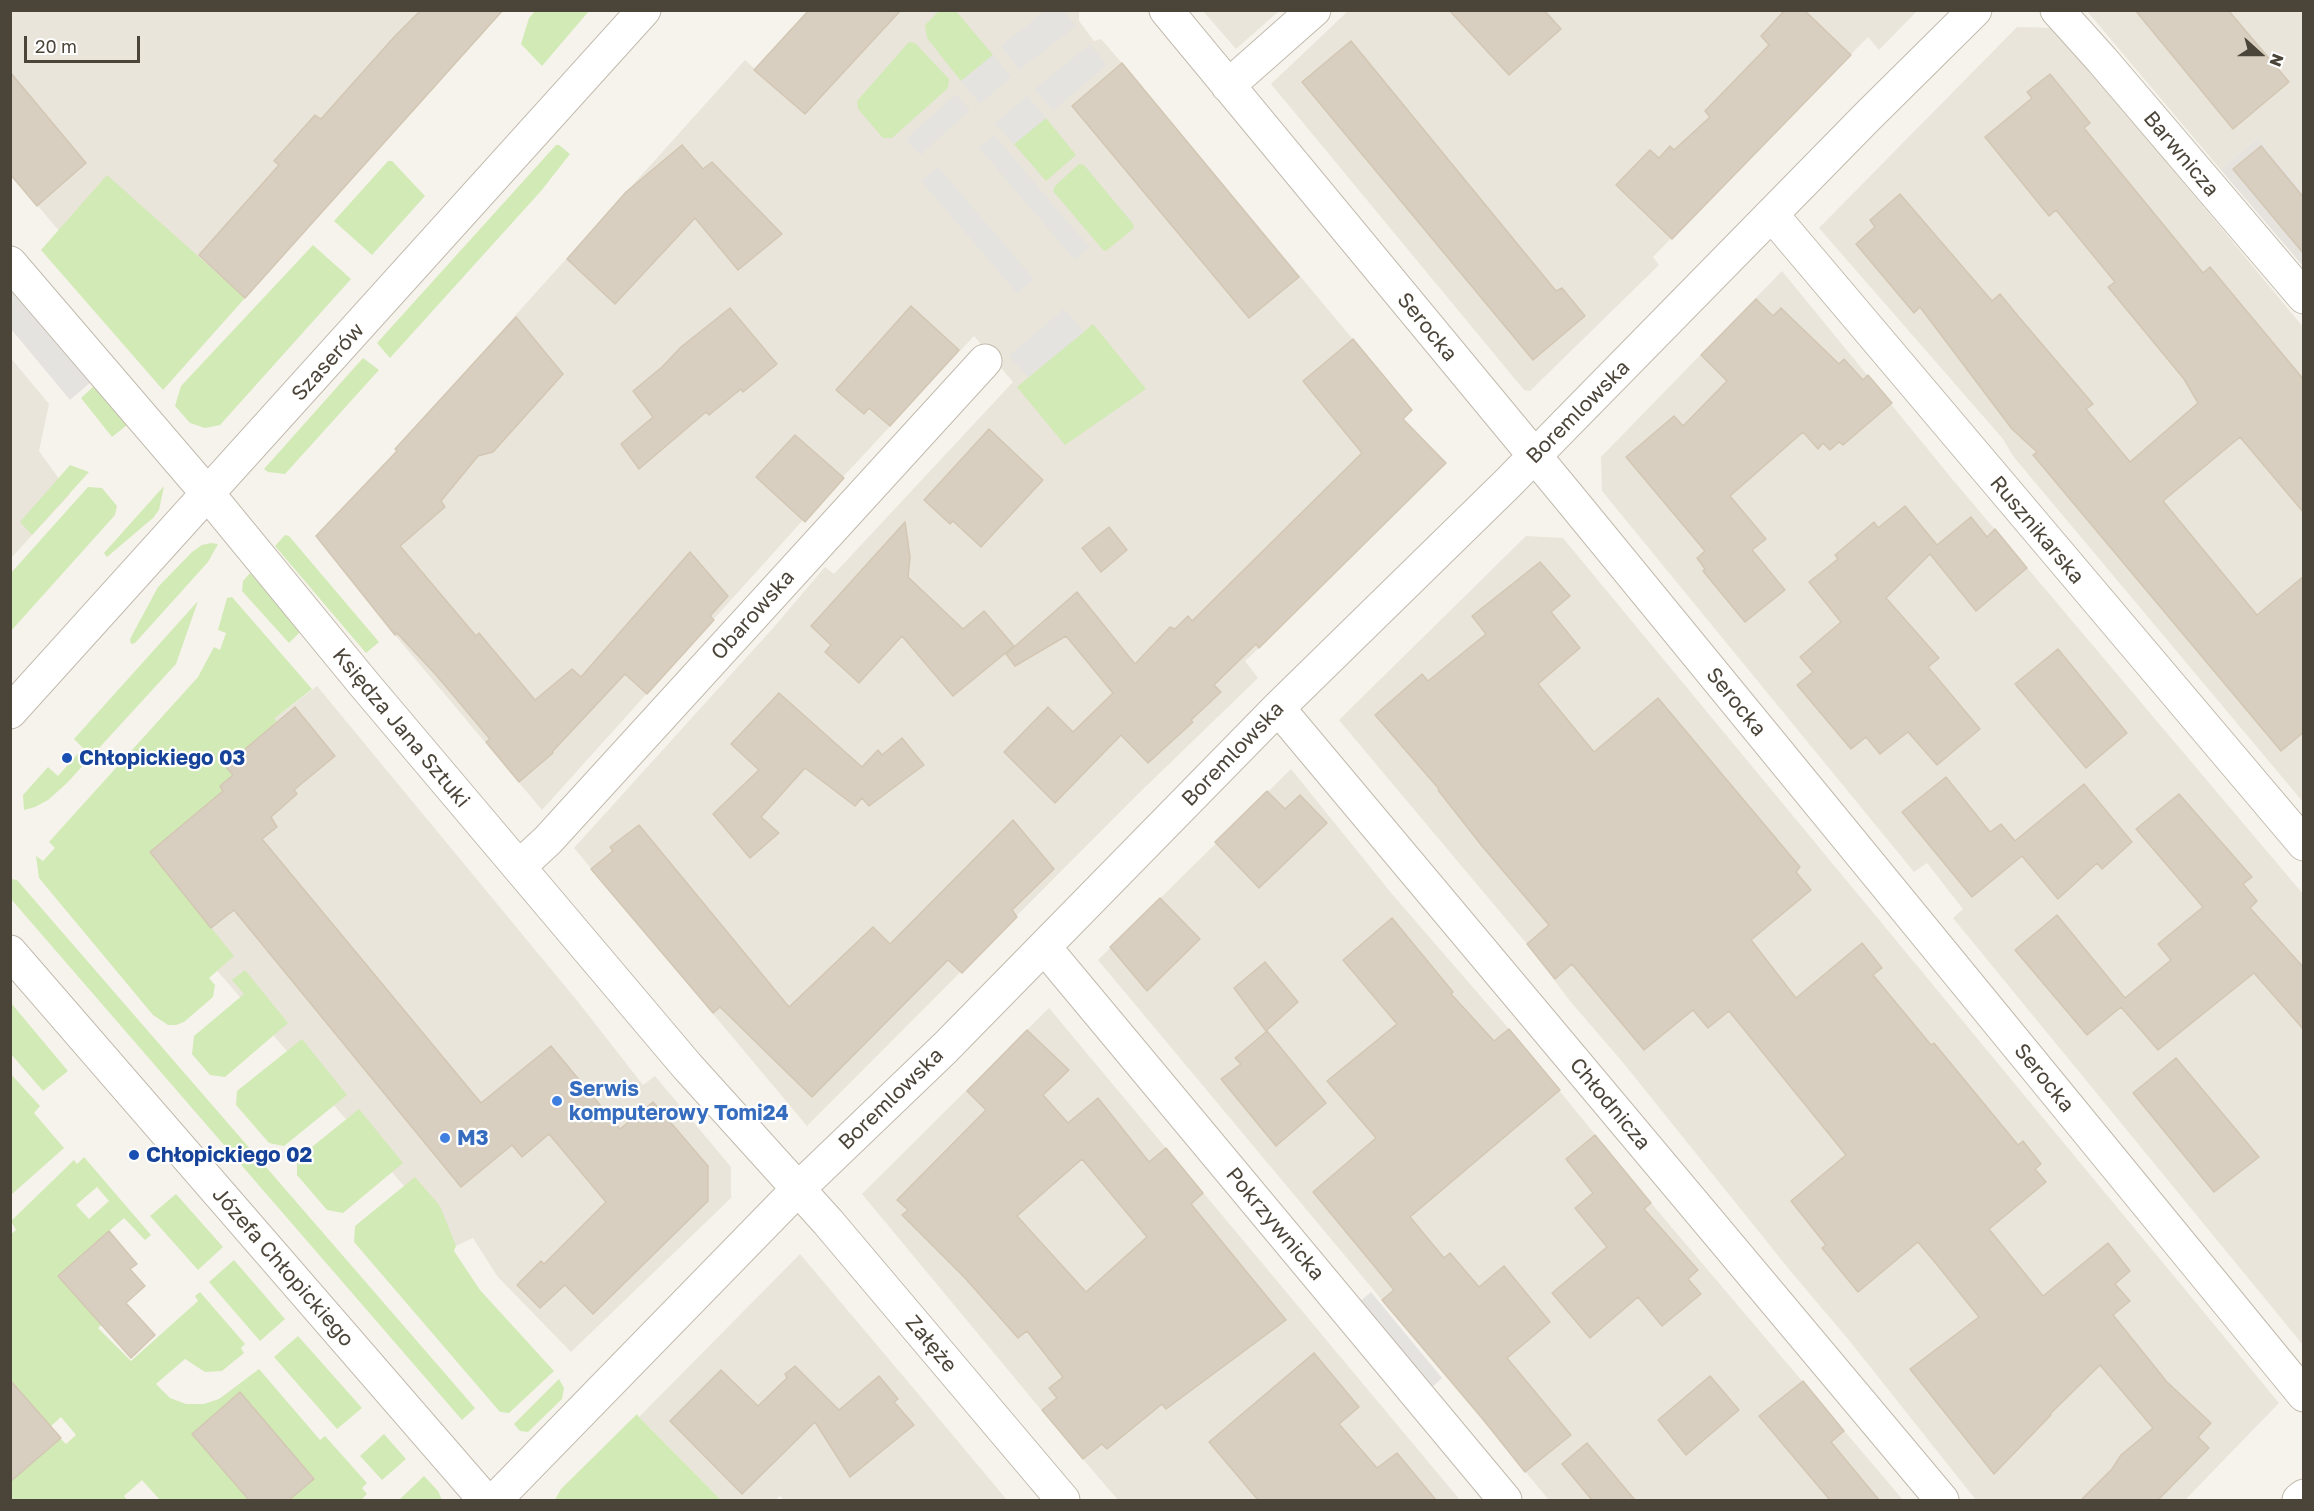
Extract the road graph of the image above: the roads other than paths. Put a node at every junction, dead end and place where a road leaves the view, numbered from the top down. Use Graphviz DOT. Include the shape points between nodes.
graph roads {
  1 [pos="644,10"];
  2 [pos="1166,10"];
  3 [pos="1314,10"];
  4 [pos="1975,10"];
  5 [pos="2057,10"];
  6 [pos="1228,86"];
  7 [pos="1772,215"];
  8 [pos="10,263"];
  9 [pos="2304,297"];
  10 [pos="985,361"];
  11 [pos="1534,457"];
  12 [pos="208,494"];
  13 [pos="1278,708"];
  14 [pos="10,712"];
  15 [pos="2304,844"];
  16 [pos="519,867"];
  17 [pos="1045,948"];
  18 [pos="10,952"];
  19 [pos="798,1189"];
  20 [pos="2304,1395"];
  21 [pos="2304,1496"];
  22 [pos="485,1500"];
  23 [pos="495,1500"];
  24 [pos="1063,1500"];
  25 [pos="1505,1500"];
  26 [pos="1942,1500"];
  27 [pos="2299,1500"];
  1 -- 12 [label="street, Szaserów"];
  2 -- 6 [label="street, Serocka"];
  3 -- 6 [label="street"];
  4 -- 7 [label="street, Boremlowska"];
  5 -- 9 [label="street, Barwnicza"];
  6 -- 11 [label="street, Serocka"];
  7 -- 11 [label="street, Boremlowska"];
  7 -- 15 [label="street, Rusznikarska"];
  8 -- 12 [label="street, Księdza Jana Sztuki"];
  10 -- 16 [label="street, Obarowska" via="548,840"];
  11 -- 13 [label="street, Boremlowska"];
  11 -- 20 [label="street, Serocka"];
  12 -- 14 [label="street, Szaserów"];
  12 -- 16 [label="street, Księdza Jana Sztuki"];
  13 -- 17 [label="street, Boremlowska"];
  13 -- 26 [label="street, Chłodnicza"];
  16 -- 19 [label="street, Księdza Jana Sztuki" via="687,1066"];
  17 -- 19 [label="street, Boremlowska"];
  17 -- 25 [label="street, Pokrzywnicka"];
  18 -- 22 [label="street, Józefa Chłopickiego"];
  19 -- 23 [label="street, Boremlowska"];
  19 -- 24 [label="street, Załęże"];
  21 -- 27 [label="street"];
}
